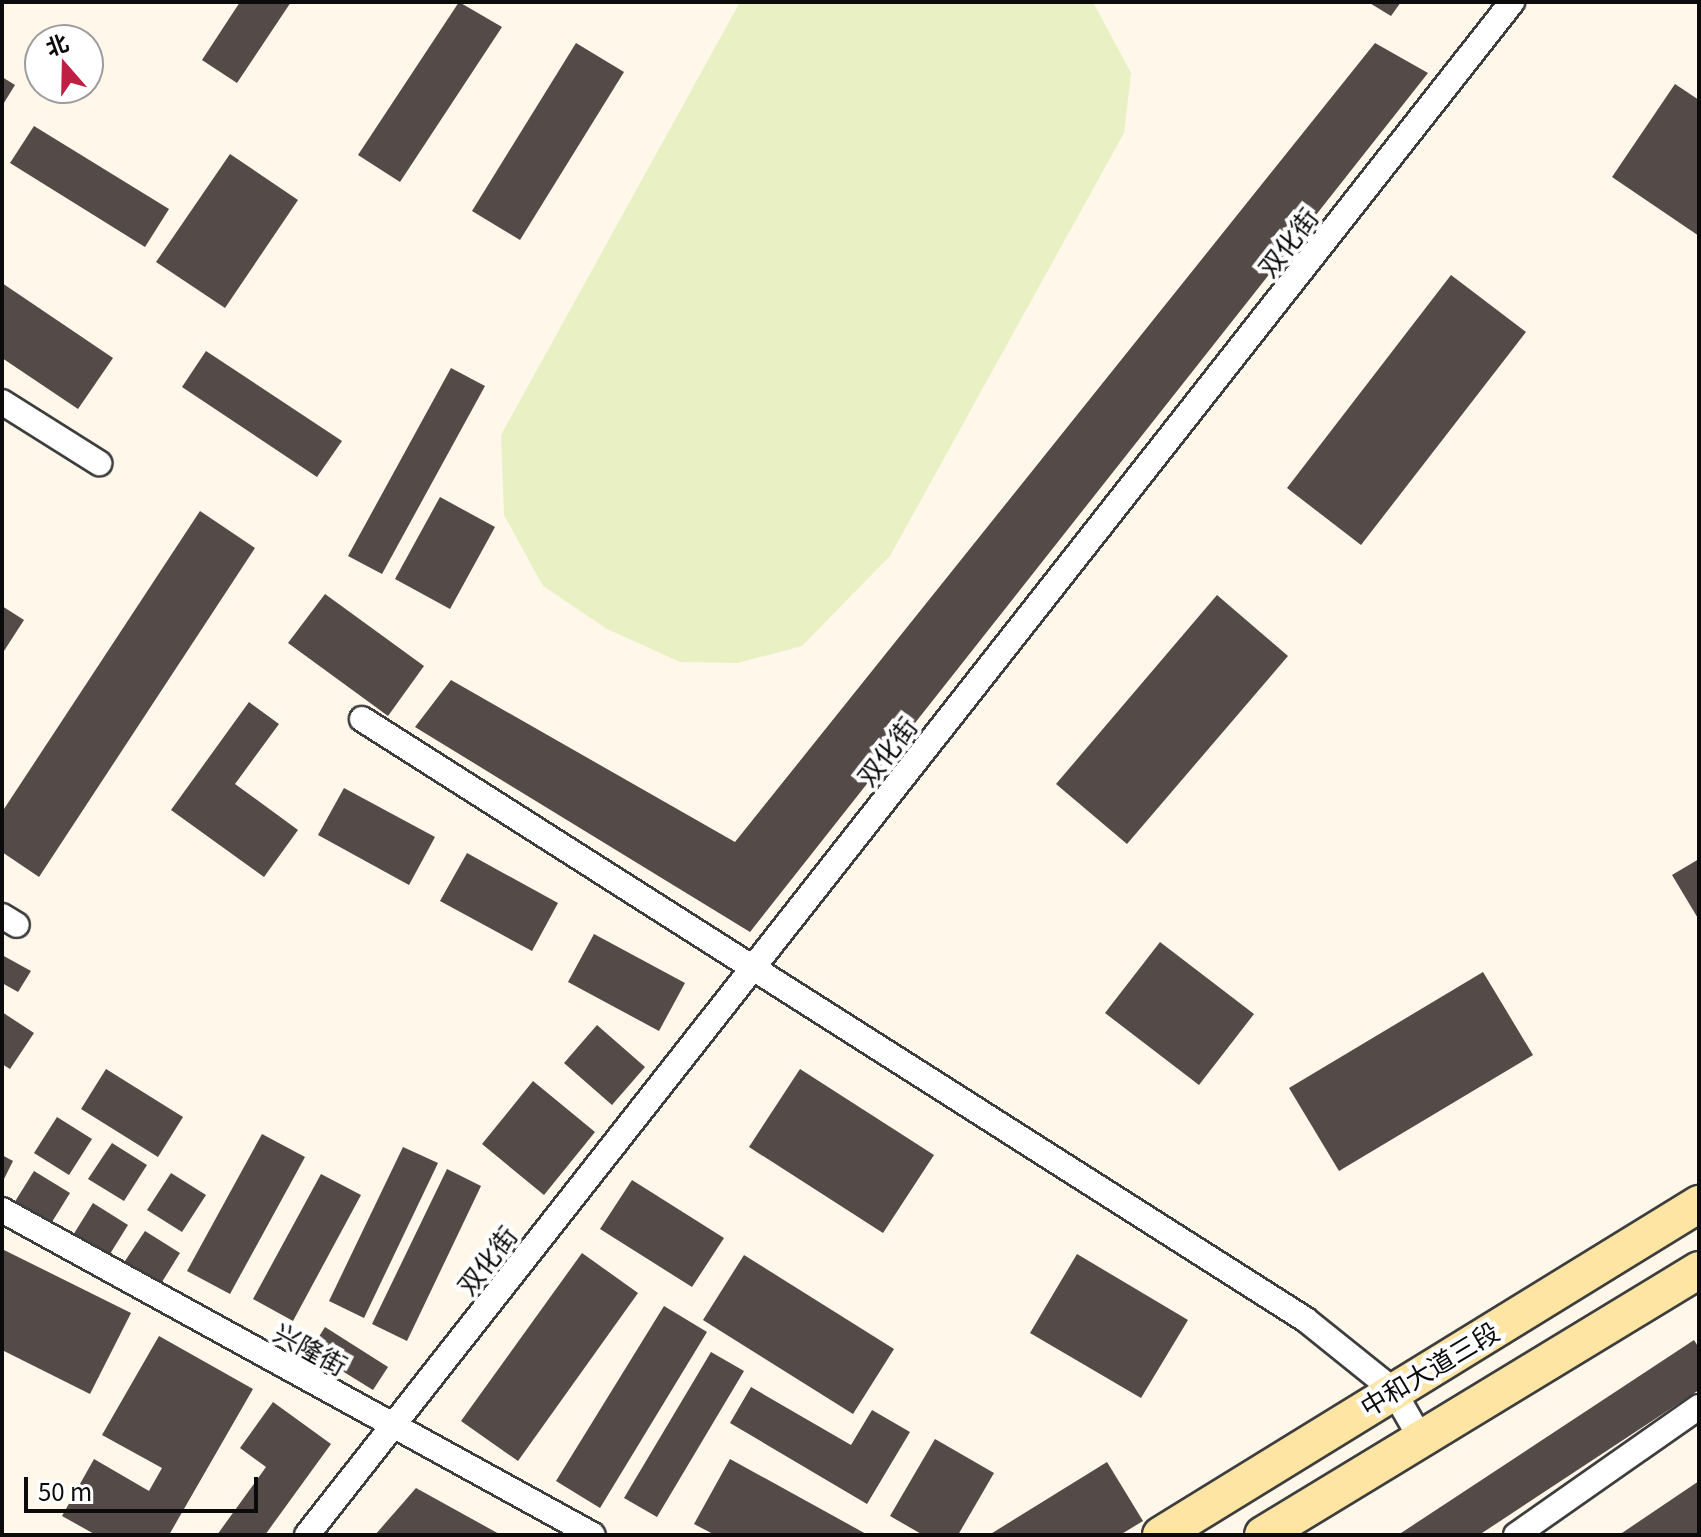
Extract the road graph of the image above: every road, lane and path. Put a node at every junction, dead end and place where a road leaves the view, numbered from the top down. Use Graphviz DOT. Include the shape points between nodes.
graph roads {
  1 [pos="1512,2"];
  2 [pos="2,402"];
  3 [pos="99,463"];
  4 [pos="362,719"];
  5 [pos="751,968"];
  6 [pos="1699,1204"];
  7 [pos="2,1210"];
  8 [pos="1699,1271"];
  9 [pos="1393,1390"];
  10 [pos="1699,1407"];
  11 [pos="391,1425"];
  12 [pos="1421,1439"];
  13 [pos="307,1535"];
  14 [pos="593,1535"];
  15 [pos="1161,1535"];
  16 [pos="1263,1535"];
  17 [pos="1516,1535"];
  1 -- 5 [label="street, 双化街"];
  2 -- 3 [label="street"];
  4 -- 5 [label="street"];
  5 -- 9 [label="street" via="1306,1320"];
  5 -- 11 [label="street, 双化街"];
  6 -- 9 [label="main road, 中和大道三段"];
  7 -- 11 [label="street, 兴隆街"];
  8 -- 12 [label="main road"];
  9 -- 12 [label="street"];
  9 -- 15 [label="main road, 中和大道三段"];
  10 -- 17 [label="street"];
  11 -- 13 [label="street, 双化街"];
  11 -- 14 [label="street, 兴隆街"];
  12 -- 16 [label="main road"];
}
